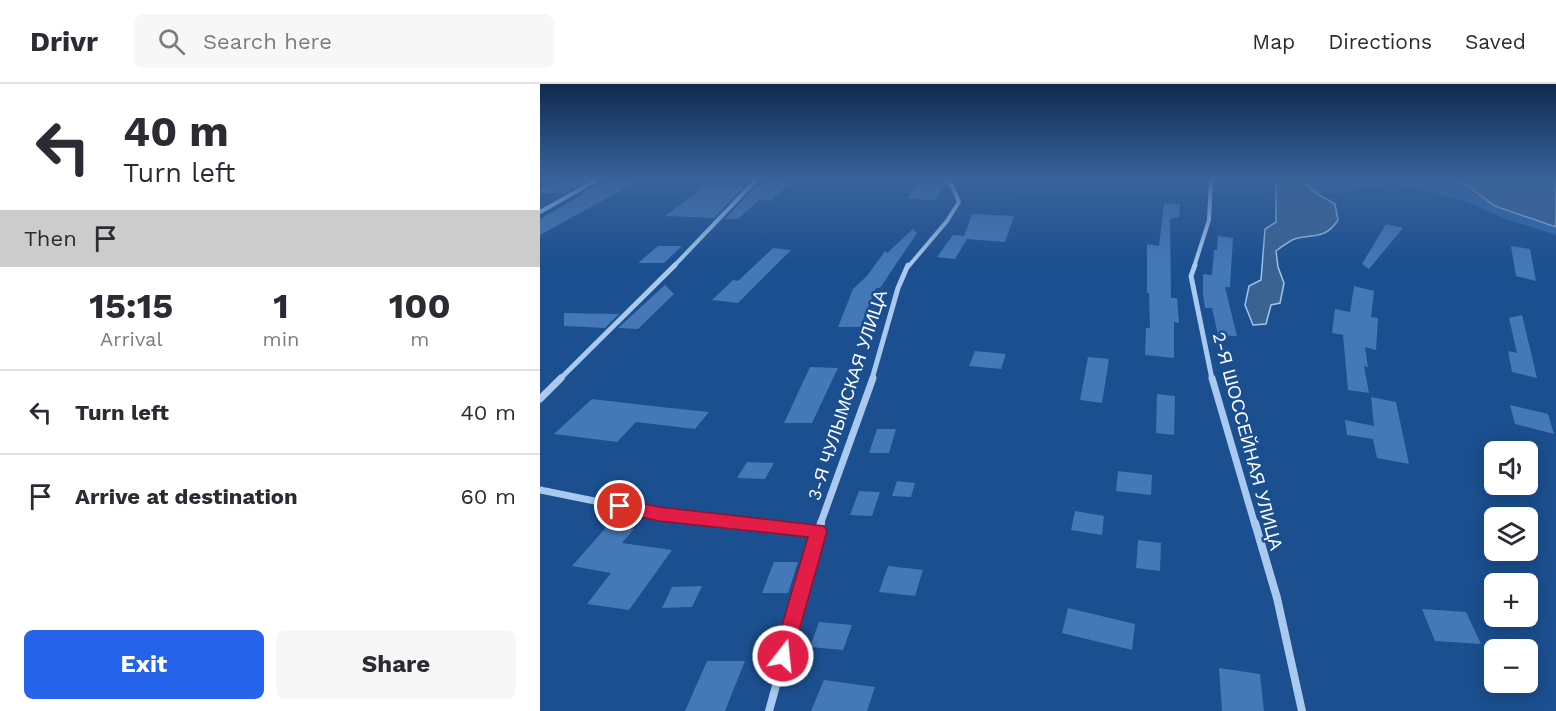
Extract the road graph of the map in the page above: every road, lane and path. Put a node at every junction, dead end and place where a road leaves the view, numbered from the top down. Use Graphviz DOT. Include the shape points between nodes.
graph roads {
  1 [pos="731,207"];
  2 [pos="956,207"];
  3 [pos="1210,207"];
  4 [pos="540,399"];
  5 [pos="540,490"];
  6 [pos="818,531"];
  7 [pos="769,711"];
  8 [pos="1302,711"];
  1 -- 4 [label="street"];
  2 -- 6 [label="street, 3-Я ЧУЛЫМСКАЯ УЛИЦА" via="910,261 898,288 874,372"];
  3 -- 8 [label="street, 2-Я ШОССЕЙНАЯ УЛИЦА" via="1191,276 1215,392 1277,598"];
  5 -- 6 [label="street" via="659,514"];
  6 -- 7 [label="street, 3-Я ЧУЛЫМСКАЯ УЛИЦА"];
}
